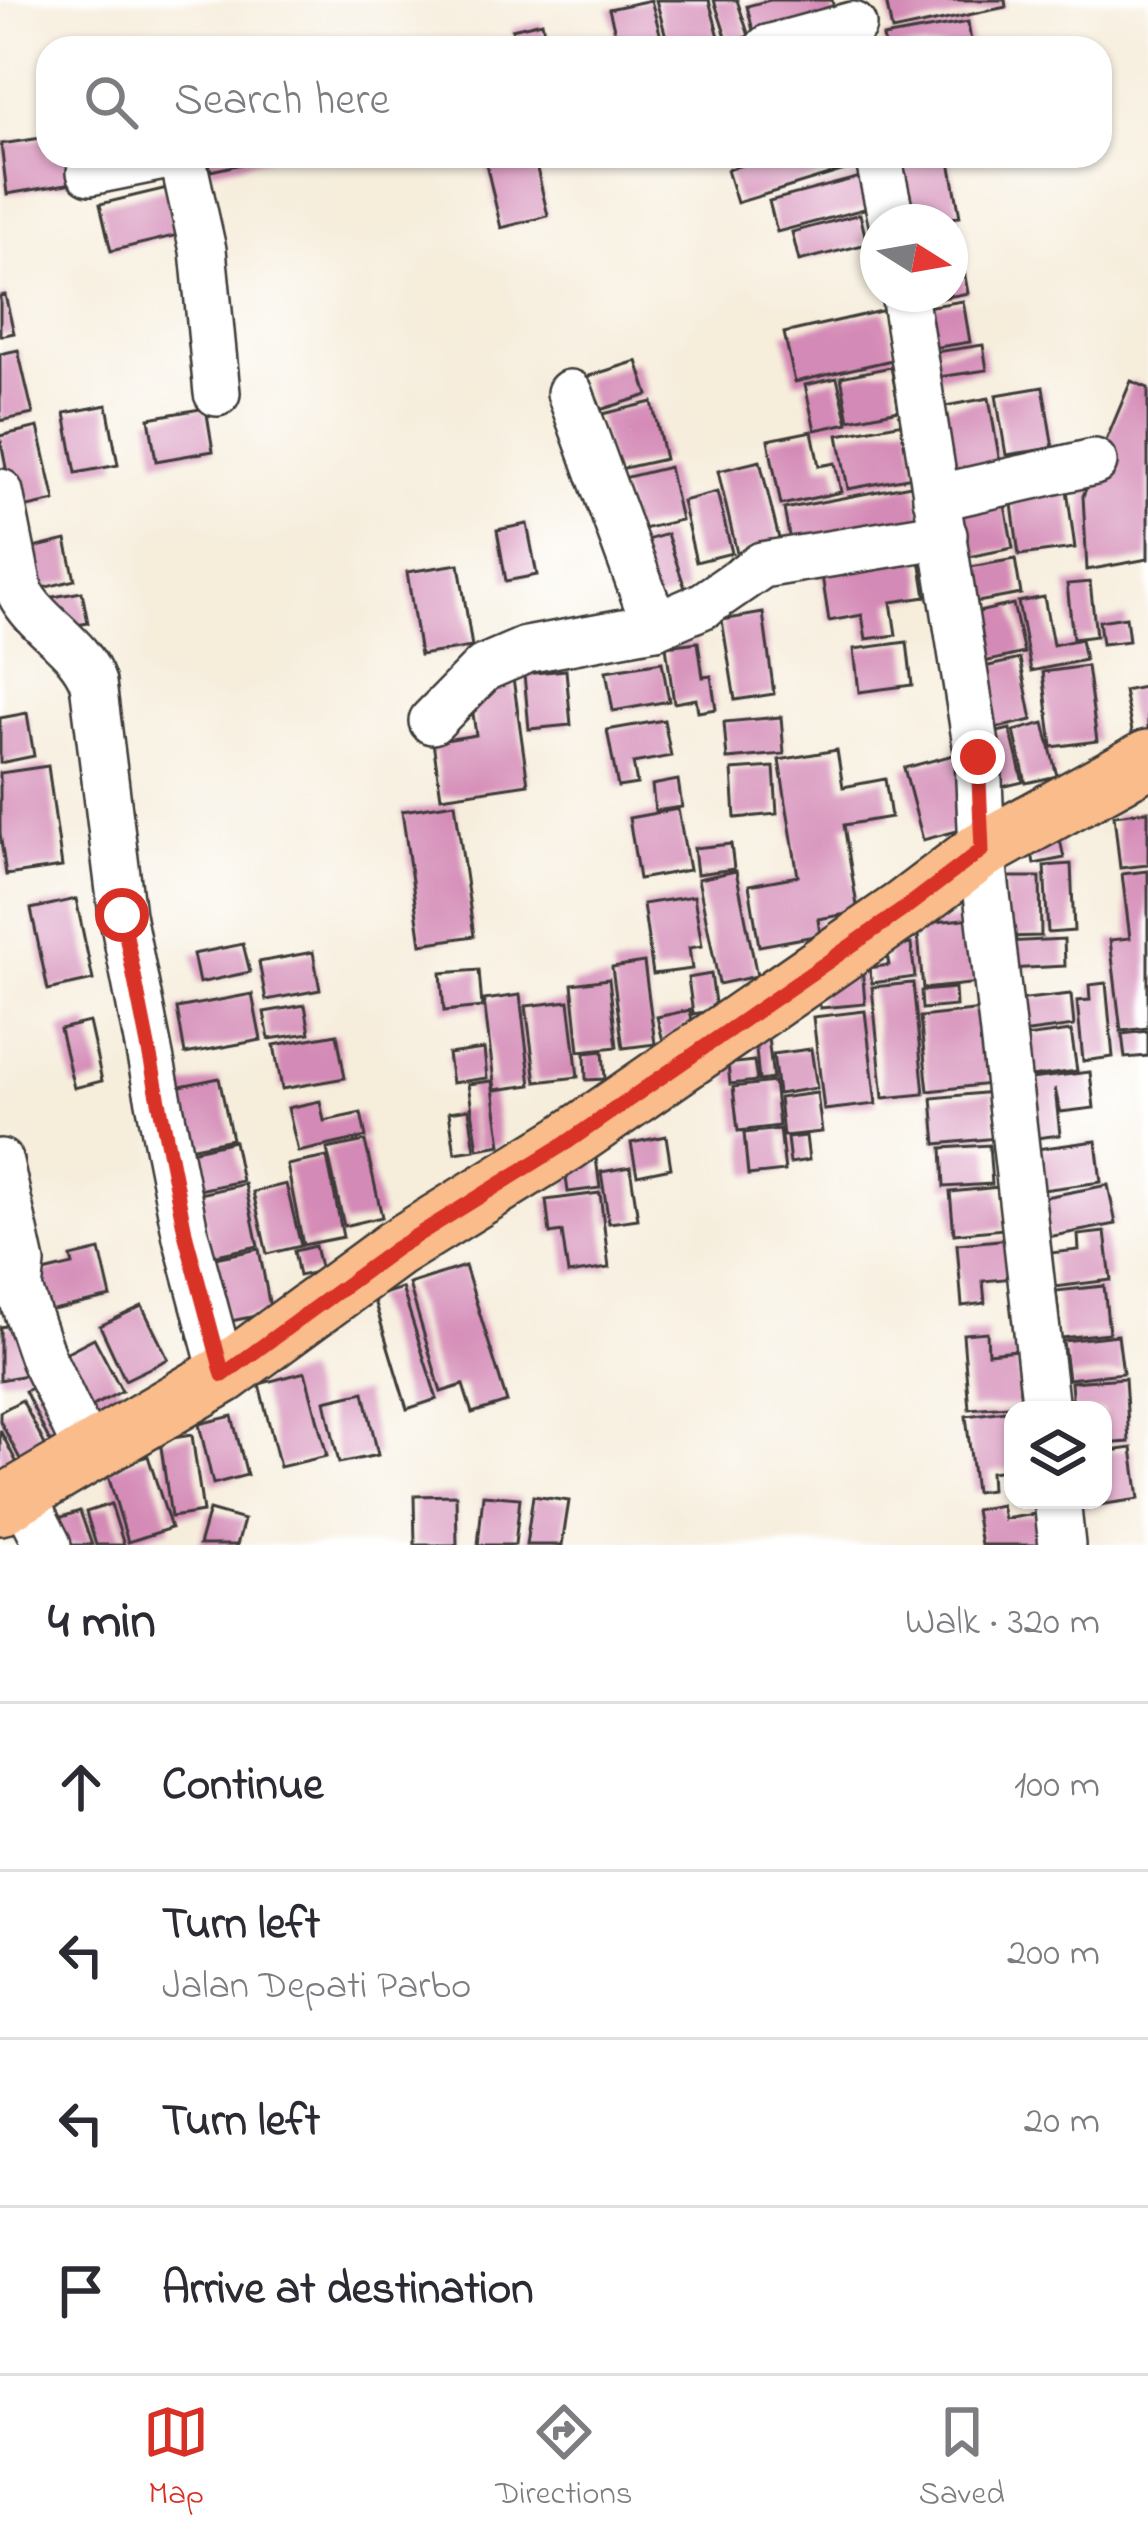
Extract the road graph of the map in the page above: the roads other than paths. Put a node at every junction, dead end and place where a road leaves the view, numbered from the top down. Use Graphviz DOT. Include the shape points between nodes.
graph roads {
  1 [pos="852,24"];
  2 [pos="810,36"];
  3 [pos="110,168"];
  4 [pos="185,168"];
  5 [pos="881,168"];
  6 [pos="90,172"];
  7 [pos="888,204"];
  8 [pos="907,312"];
  9 [pos="218,393"];
  10 [pos="570,393"];
  11 [pos="1094,462"];
  12 [pos="0,492"];
  13 [pos="940,517"];
  14 [pos="7,564"];
  15 [pos="21,625"];
  16 [pos="655,626"];
  17 [pos="432,721"];
  18 [pos="1148,759"];
  19 [pos="982,850"];
  20 [pos="0,1162"];
  21 [pos="223,1375"];
  22 [pos="1045,1401"];
  23 [pos="88,1453"];
  24 [pos="11,1499"];
  25 [pos="1058,1509"];
  26 [pos="47,1545"];
  27 [pos="1062,1545"];
  1 -- 2 [label="street"];
  3 -- 6 [label="street"];
  4 -- 9 [label="street"];
  5 -- 7 [label="street"];
  8 -- 13 [label="street"];
  10 -- 16 [label="street"];
  11 -- 13 [label="street"];
  12 -- 14 [label="street"];
  13 -- 16 [label="street" via="762,565"];
  13 -- 19 [label="street" via="978,757"];
  14 -- 15 [label="street" via="20,593"];
  15 -- 21 [label="street" via="80,660 92,683 122,915 186,1237"];
  16 -- 17 [label="street" via="526,650 484,668"];
  18 -- 19 [label="main road"];
  19 -- 21 [label="main road"];
  19 -- 22 [label="street"];
  20 -- 23 [label="street" via="22,1263 19,1288"];
  21 -- 23 [label="main road"];
  23 -- 24 [label="main road"];
  24 -- 26 [label="street"];
  25 -- 27 [label="street"];
}
